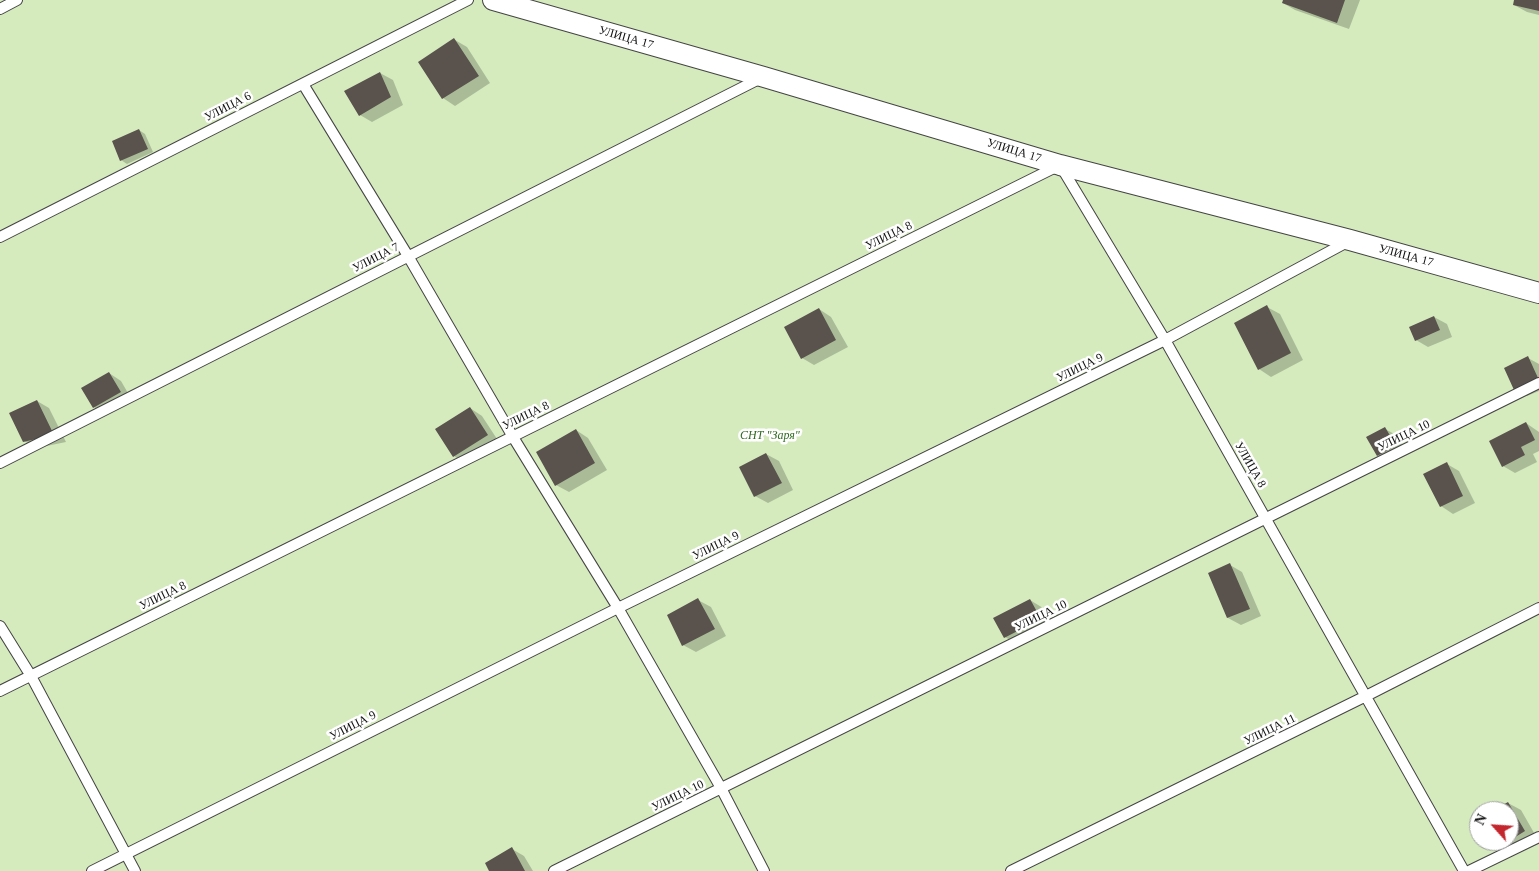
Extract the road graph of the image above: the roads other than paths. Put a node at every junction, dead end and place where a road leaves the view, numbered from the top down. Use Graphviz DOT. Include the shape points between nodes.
graph roads {
  1 [pos="17,0"];
  2 [pos="468,0"];
  3 [pos="493,0"];
  4 [pos="0,9"];
  5 [pos="764,77"];
  6 [pos="303,84"];
  7 [pos="1060,165"];
  8 [pos="0,237"];
  9 [pos="1350,240"];
  10 [pos="408,256"];
  11 [pos="1539,293"];
  12 [pos="1164,340"];
  13 [pos="1539,383"];
  14 [pos="513,437"];
  15 [pos="0,462"];
  16 [pos="1266,518"];
  17 [pos="618,608"];
  18 [pos="1539,608"];
  19 [pos="0,626"];
  20 [pos="31,676"];
  21 [pos="0,691"];
  22 [pos="1366,696"];
  23 [pos="721,788"];
  24 [pos="1539,837"];
  25 [pos="125,854"];
  26 [pos="92,871"];
  27 [pos="135,871"];
  28 [pos="554,871"];
  29 [pos="764,871"];
  30 [pos="1011,871"];
  31 [pos="1464,871"];
  32 [pos="1469,871"];
  1 -- 4 [label="lane"];
  2 -- 6 [label="lane, УЛИЦА 6"];
  3 -- 5 [label="street, УЛИЦА 17"];
  5 -- 7 [label="street, УЛИЦА 17"];
  5 -- 10 [label="lane, УЛИЦА 7"];
  6 -- 8 [label="lane, УЛИЦА 6"];
  6 -- 10 [label="lane"];
  7 -- 9 [label="street, УЛИЦА 17"];
  7 -- 12 [label="lane, УЛИЦА 8"];
  7 -- 14 [label="lane, УЛИЦА 8"];
  9 -- 11 [label="street, УЛИЦА 17"];
  9 -- 12 [label="lane, УЛИЦА 9"];
  10 -- 14 [label="lane"];
  10 -- 15 [label="lane, УЛИЦА 7"];
  12 -- 16 [label="lane, УЛИЦА 8"];
  12 -- 17 [label="lane, УЛИЦА 9"];
  13 -- 16 [label="lane, УЛИЦА 10"];
  14 -- 17 [label="lane"];
  14 -- 20 [label="lane, УЛИЦА 8"];
  16 -- 22 [label="lane, УЛИЦА 8"];
  16 -- 23 [label="lane, УЛИЦА 10"];
  17 -- 23 [label="lane"];
  17 -- 25 [label="lane, УЛИЦА 9"];
  18 -- 22 [label="lane, УЛИЦА 11"];
  19 -- 20 [label="lane"];
  20 -- 21 [label="lane, УЛИЦА 8"];
  20 -- 25 [label="lane"];
  22 -- 30 [label="lane, УЛИЦА 11"];
  22 -- 31 [label="lane, УЛИЦА 8"];
  23 -- 28 [label="lane, УЛИЦА 10"];
  23 -- 29 [label="lane"];
  24 -- 32 [label="lane"];
  25 -- 26 [label="lane, УЛИЦА 9"];
  25 -- 27 [label="lane"];
}
